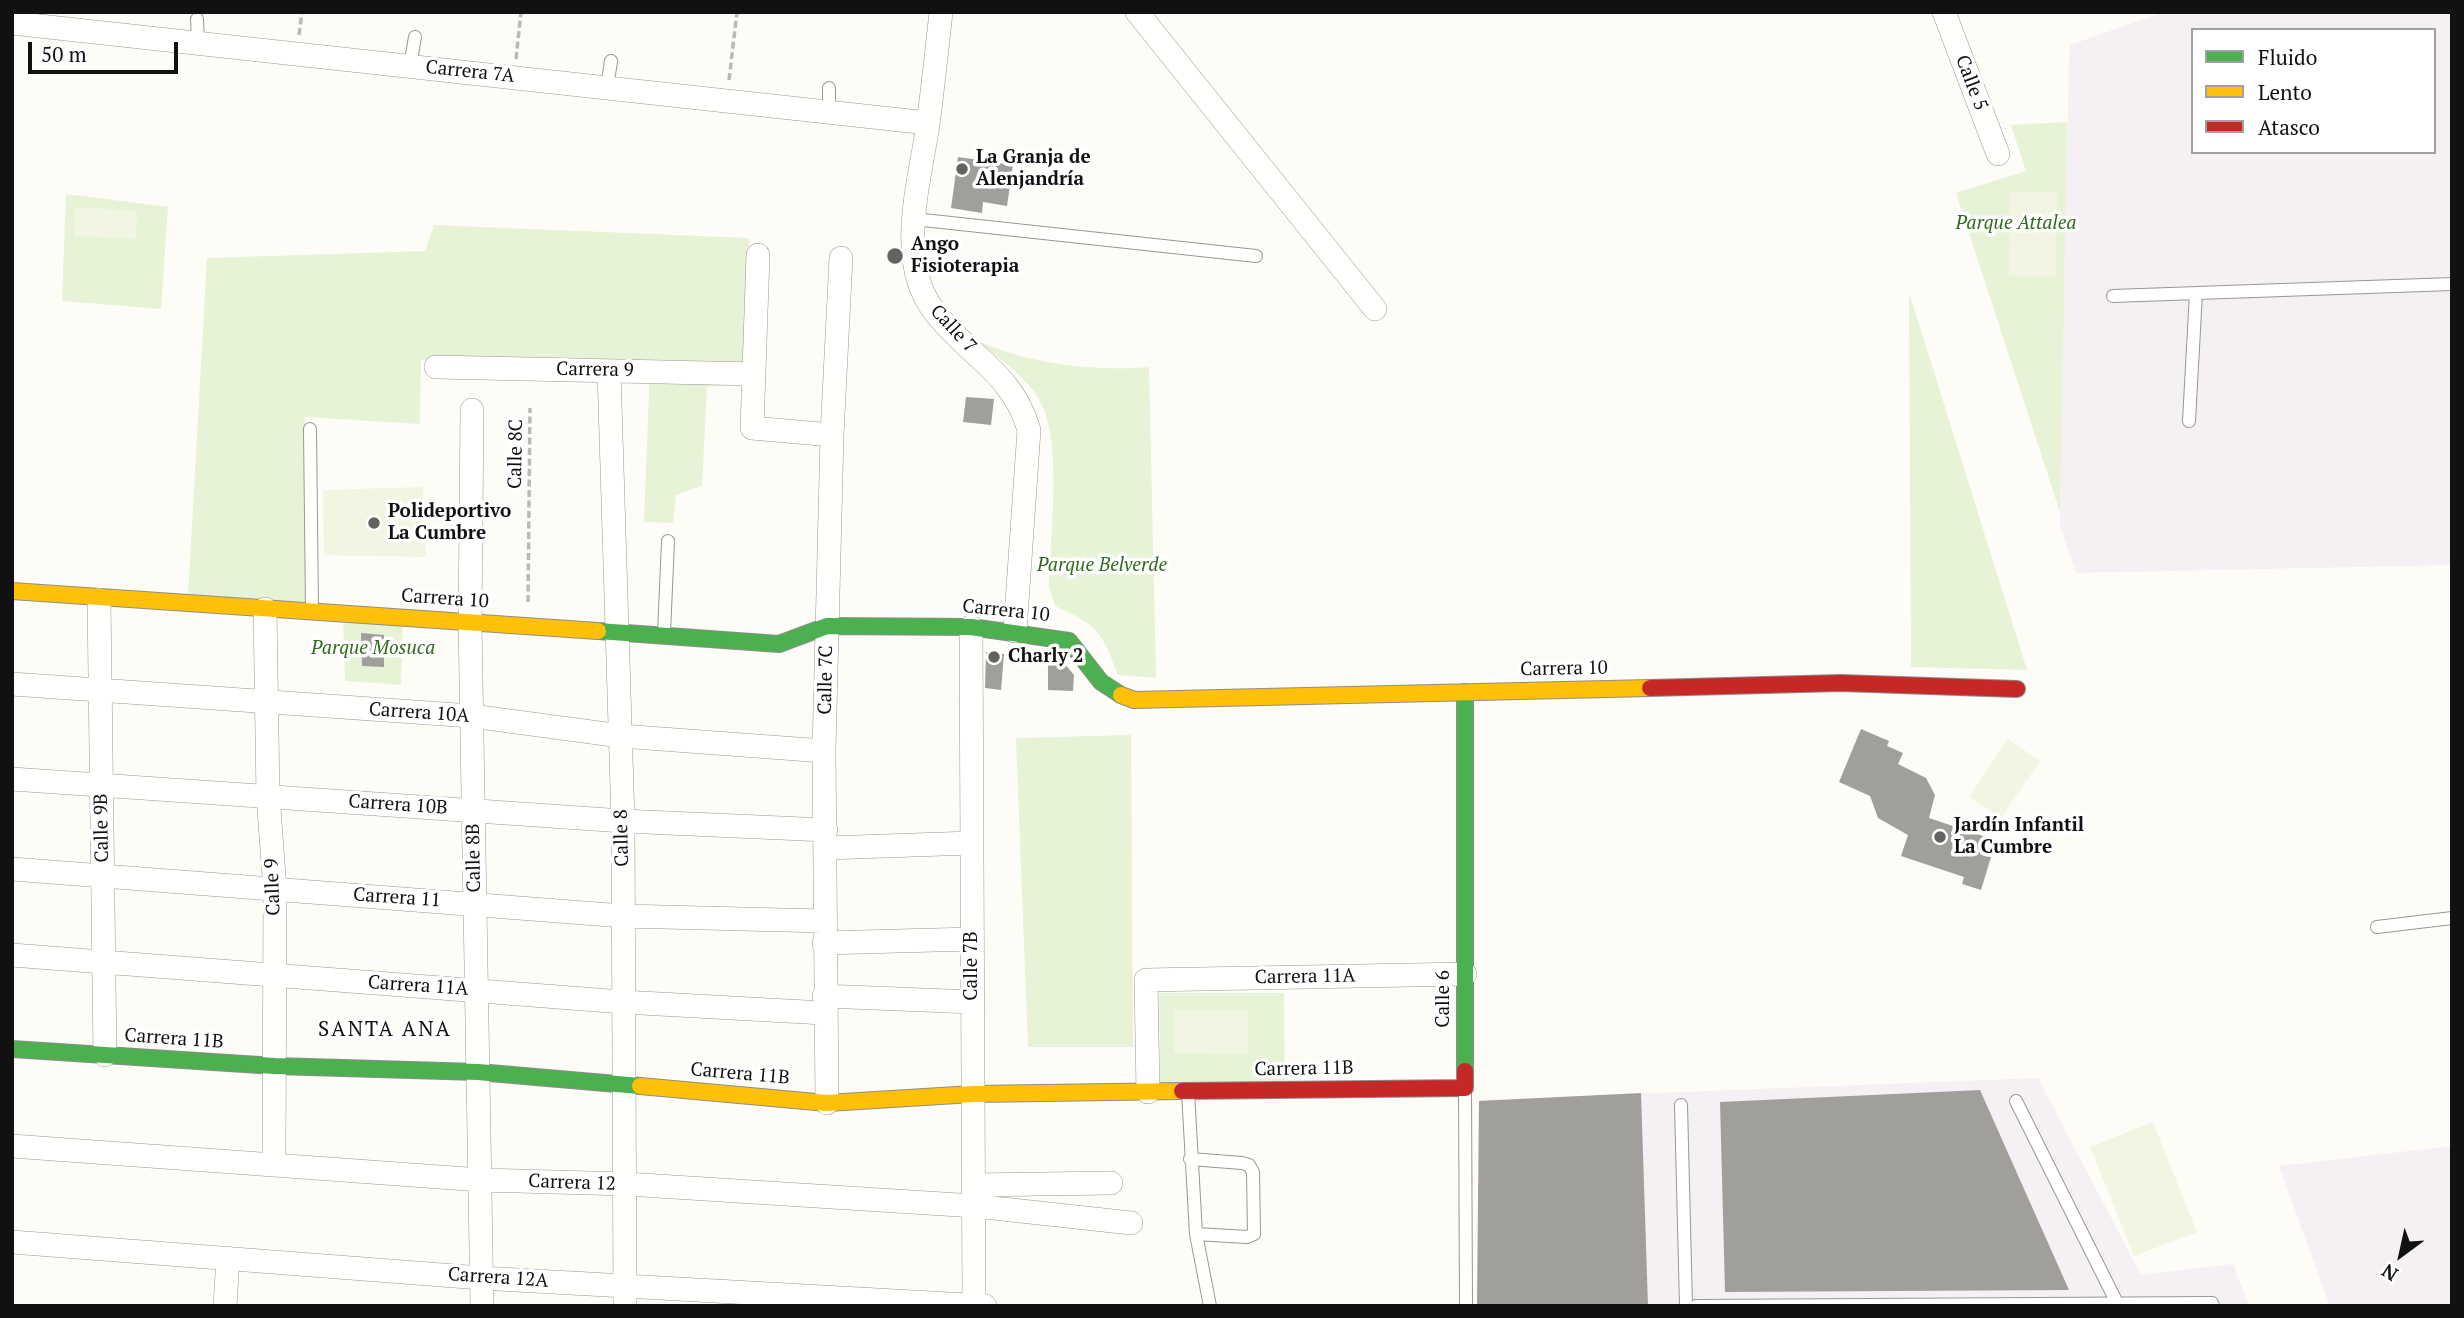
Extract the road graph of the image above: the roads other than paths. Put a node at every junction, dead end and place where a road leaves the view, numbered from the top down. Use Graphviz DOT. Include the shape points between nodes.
graph roads {
  1 [pos="941,12"];
  2 [pos="1137,12"];
  3 [pos="1944,12"];
  4 [pos="12,23"];
  5 [pos="415,37"];
  6 [pos="611,61"];
  7 [pos="410,66"];
  8 [pos="607,88"];
  9 [pos="829,88"];
  10 [pos="829,112"];
  11 [pos="928,123"];
  12 [pos="1998,155"];
  13 [pos="914,219"];
  14 [pos="758,256"];
  15 [pos="1256,256"];
  16 [pos="841,258"];
  17 [pos="2452,284"];
  18 [pos="2196,293"];
  19 [pos="2113,296"];
  20 [pos="1375,309"];
  21 [pos="436,368"];
  22 [pos="609,370"];
  23 [pos="754,374"];
  24 [pos="472,410"];
  25 [pos="2189,421"];
  26 [pos="310,429"];
  27 [pos="832,435"];
  28 [pos="668,541"];
  29 [pos="12,591"];
  30 [pos="99,600"];
  31 [pos="265,609"];
  32 [pos="312,611"];
  33 [pos="470,623"];
  34 [pos="827,626"];
  35 [pos="971,627"];
  36 [pos="1015,631"];
  37 [pos="618,635"];
  38 [pos="663,637"];
  39 [pos="12,684"];
  40 [pos="2018,689"];
  41 [pos="100,690"];
  42 [pos="1465,692"];
  43 [pos="267,702"];
  44 [pos="472,716"];
  45 [pos="621,736"];
  46 [pos="824,751"];
  47 [pos="12,779"];
  48 [pos="101,785"];
  49 [pos="268,796"];
  50 [pos="474,810"];
  51 [pos="622,821"];
  52 [pos="826,839"];
  53 [pos="972,843"];
  54 [pos="12,869"];
  55 [pos="103,876"];
  56 [pos="275,889"];
  57 [pos="475,904"];
  58 [pos="623,916"];
  59 [pos="2452,918"];
  60 [pos="2377,927"];
  61 [pos="824,932"];
  62 [pos="972,939"];
  63 [pos="12,955"];
  64 [pos="103,962"];
  65 [pos="1465,974"];
  66 [pos="274,976"];
  67 [pos="477,990"];
  68 [pos="624,1002"];
  69 [pos="972,1002"];
  70 [pos="824,1005"];
  71 [pos="12,1049"];
  72 [pos="105,1055"];
  73 [pos="275,1066"];
  74 [pos="478,1072"];
  75 [pos="624,1084"];
  76 [pos="1465,1088"];
  77 [pos="1188,1091"];
  78 [pos="1147,1092"];
  79 [pos="973,1094"];
  80 [pos="2016,1101"];
  81 [pos="827,1103"];
  82 [pos="1681,1105"];
  83 [pos="12,1146"];
  84 [pos="1190,1160"];
  85 [pos="274,1165"];
  86 [pos="481,1180"];
  87 [pos="1111,1183"];
  88 [pos="626,1184"];
  89 [pos="974,1196"];
  90 [pos="1131,1223"];
  91 [pos="1196,1234"];
  92 [pos="12,1242"];
  93 [pos="228,1258"];
  94 [pos="481,1278"];
  95 [pos="625,1296"];
  96 [pos="2117,1303"];
  97 [pos="974,1305"];
  98 [pos="225,1306"];
  99 [pos="482,1306"];
  100 [pos="985,1306"];
  101 [pos="1210,1306"];
  102 [pos="1466,1306"];
  103 [pos="1685,1306"];
  104 [pos="1696,1306"];
  105 [pos="2213,1306"];
  1 -- 11 [label="street, Calle 7"];
  2 -- 20 [label="street"];
  3 -- 12 [label="street, Calle 5"];
  4 -- 7 [label="street, Carrera 7A" via="197,31"];
  5 -- 7 [label="lane"];
  6 -- 8 [label="lane"];
  7 -- 8 [label="street, Carrera 7A"];
  8 -- 10 [label="street, Carrera 7A"];
  9 -- 10 [label="lane"];
  10 -- 11 [label="street, Carrera 7A"];
  11 -- 13 [label="street, Calle 7"];
  13 -- 15 [label="lane"];
  13 -- 36 [label="street, Calle 7" via="914,260 922,293 947,327 1003,379 1024,411 1029,430"];
  14 -- 23 [label="street"];
  16 -- 27 [label="street, Calle 7C"];
  17 -- 18 [label="lane"];
  18 -- 19 [label="lane"];
  18 -- 25 [label="lane"];
  21 -- 22 [label="street, Carrera 9"];
  22 -- 23 [label="street, Carrera 9"];
  22 -- 37 [label="street, Calle 8"];
  23 -- 27 [label="street" via="752,428"];
  24 -- 33 [label="street, Calle 8B"];
  26 -- 32 [label="lane"];
  27 -- 34 [label="street, Calle 7C"];
  28 -- 38 [label="lane"];
  29 -- 30 [label="street, Carrera 10"];
  30 -- 31 [label="street, Carrera 10"];
  30 -- 41 [label="street, Calle 9B"];
  31 -- 32 [label="street, Carrera 10"];
  31 -- 43 [label="street, Calle 9"];
  32 -- 33 [label="street, Carrera 10"];
  33 -- 37 [label="street, Carrera 10"];
  33 -- 44 [label="street, Calle 8B"];
  34 -- 35 [label="street, Carrera 10"];
  34 -- 38 [label="street, Carrera 10" via="808,631 797,641 779,644"];
  34 -- 46 [label="street, Calle 7C"];
  35 -- 36 [label="street, Carrera 10"];
  35 -- 53 [label="street, Calle 7B"];
  36 -- 42 [label="street, Carrera 10" via="1069,641 1100,683 1113,694 1134,700"];
  37 -- 38 [label="street, Carrera 10"];
  37 -- 45 [label="street, Calle 8"];
  39 -- 41 [label="street, Carrera 10A"];
  40 -- 42 [label="street, Carrera 10" via="1841,683"];
  41 -- 43 [label="street, Carrera 10A"];
  41 -- 48 [label="street, Calle 9B"];
  42 -- 65 [label="street, Calle 6"];
  43 -- 44 [label="street, Carrera 10A"];
  43 -- 49 [label="street, Calle 9"];
  44 -- 45 [label="street, Carrera 10A"];
  44 -- 50 [label="street, Calle 8B"];
  45 -- 46 [label="street, Carrera 10A"];
  45 -- 51 [label="street, Calle 8"];
  46 -- 52 [label="street, Calle 7C"];
  47 -- 48 [label="street, Carrera 10B"];
  48 -- 49 [label="street, Carrera 10B"];
  48 -- 55 [label="street, Calle 9B"];
  49 -- 50 [label="street, Carrera 10B"];
  49 -- 56 [label="street, Calle 9"];
  50 -- 51 [label="street, Carrera 10B"];
  50 -- 57 [label="street, Calle 8B"];
  51 -- 52 [label="street, Carrera 10B"];
  51 -- 58 [label="street, Calle 8"];
  52 -- 53 [label="street, Carrera 10B"];
  52 -- 61 [label="street, Calle 7C"];
  53 -- 62 [label="street, Calle 7B"];
  54 -- 55 [label="street, Carrera 11"];
  55 -- 56 [label="street, Carrera 11"];
  55 -- 64 [label="street, Calle 9B"];
  56 -- 57 [label="street, Carrera 11"];
  56 -- 66 [label="street, Calle 9"];
  57 -- 58 [label="street, Carrera 11"];
  57 -- 67 [label="street, Calle 8B"];
  58 -- 61 [label="street, Carrera 11"];
  58 -- 68 [label="street, Calle 8"];
  59 -- 60 [label="lane"];
  61 -- 62 [label="street, Carrera 11"];
  61 -- 70 [label="street, Calle 7C"];
  62 -- 69 [label="street, Calle 7B"];
  63 -- 64 [label="street, Carrera 11A"];
  64 -- 66 [label="street, Carrera 11A"];
  64 -- 72 [label="street, Calle 9B"];
  65 -- 76 [label="street, Calle 6"];
  65 -- 78 [label="street, Carrera 11A" via="1146,980"];
  66 -- 67 [label="street, Carrera 11A"];
  66 -- 73 [label="street, Calle 9"];
  67 -- 68 [label="street, Carrera 11A"];
  67 -- 74 [label="street, Calle 8B"];
  68 -- 70 [label="street, Carrera 11A"];
  68 -- 75 [label="street, Calle 8"];
  69 -- 70 [label="street, Carrera 11A"];
  69 -- 79 [label="street, Calle 7B"];
  70 -- 81 [label="street, Calle 7C"];
  71 -- 72 [label="street, Carrera 11B"];
  72 -- 73 [label="street, Carrera 11B"];
  73 -- 74 [label="street, Carrera 11B"];
  73 -- 85 [label="street, Calle 9"];
  74 -- 75 [label="street, Carrera 11B"];
  74 -- 86 [label="street, Calle 8B"];
  75 -- 81 [label="street, Carrera 11B"];
  75 -- 88 [label="street, Calle 8"];
  76 -- 77 [label="street, Carrera 11B"];
  76 -- 102 [label="lane, Calle 6"];
  77 -- 78 [label="street, Carrera 11B"];
  77 -- 84 [label="lane"];
  78 -- 79 [label="street, Carrera 11B"];
  79 -- 81 [label="street, Carrera 11B"];
  79 -- 89 [label="street, Calle 7B"];
  80 -- 96 [label="lane"];
  82 -- 103 [label="lane"];
  83 -- 85 [label="street, Carrera 12"];
  84 -- 91 [label="lane"];
  84 -- 91 [label="lane" via="1242,1163 1250,1165 1253,1172 1254,1234"];
  85 -- 86 [label="street, Carrera 12"];
  86 -- 88 [label="street, Carrera 12"];
  86 -- 94 [label="street, Calle 8B"];
  87 -- 89 [label="street, Carrera 12"];
  88 -- 89 [label="street, Carrera 12"];
  88 -- 95 [label="street, Calle 8"];
  89 -- 90 [label="street, Carrera 12"];
  89 -- 97 [label="street, Calle 7B"];
  91 -- 101 [label="lane"];
  92 -- 93 [label="street, Carrera 12A"];
  93 -- 94 [label="street, Carrera 12A"];
  93 -- 98 [label="street"];
  94 -- 95 [label="street, Carrera 12A"];
  94 -- 99 [label="street, Calle 8B"];
  95 -- 97 [label="street, Carrera 12A"];
  96 -- 104 [label="lane"];
  96 -- 105 [label="lane"];
  97 -- 100 [label="street, Carrera 12A"];
}
